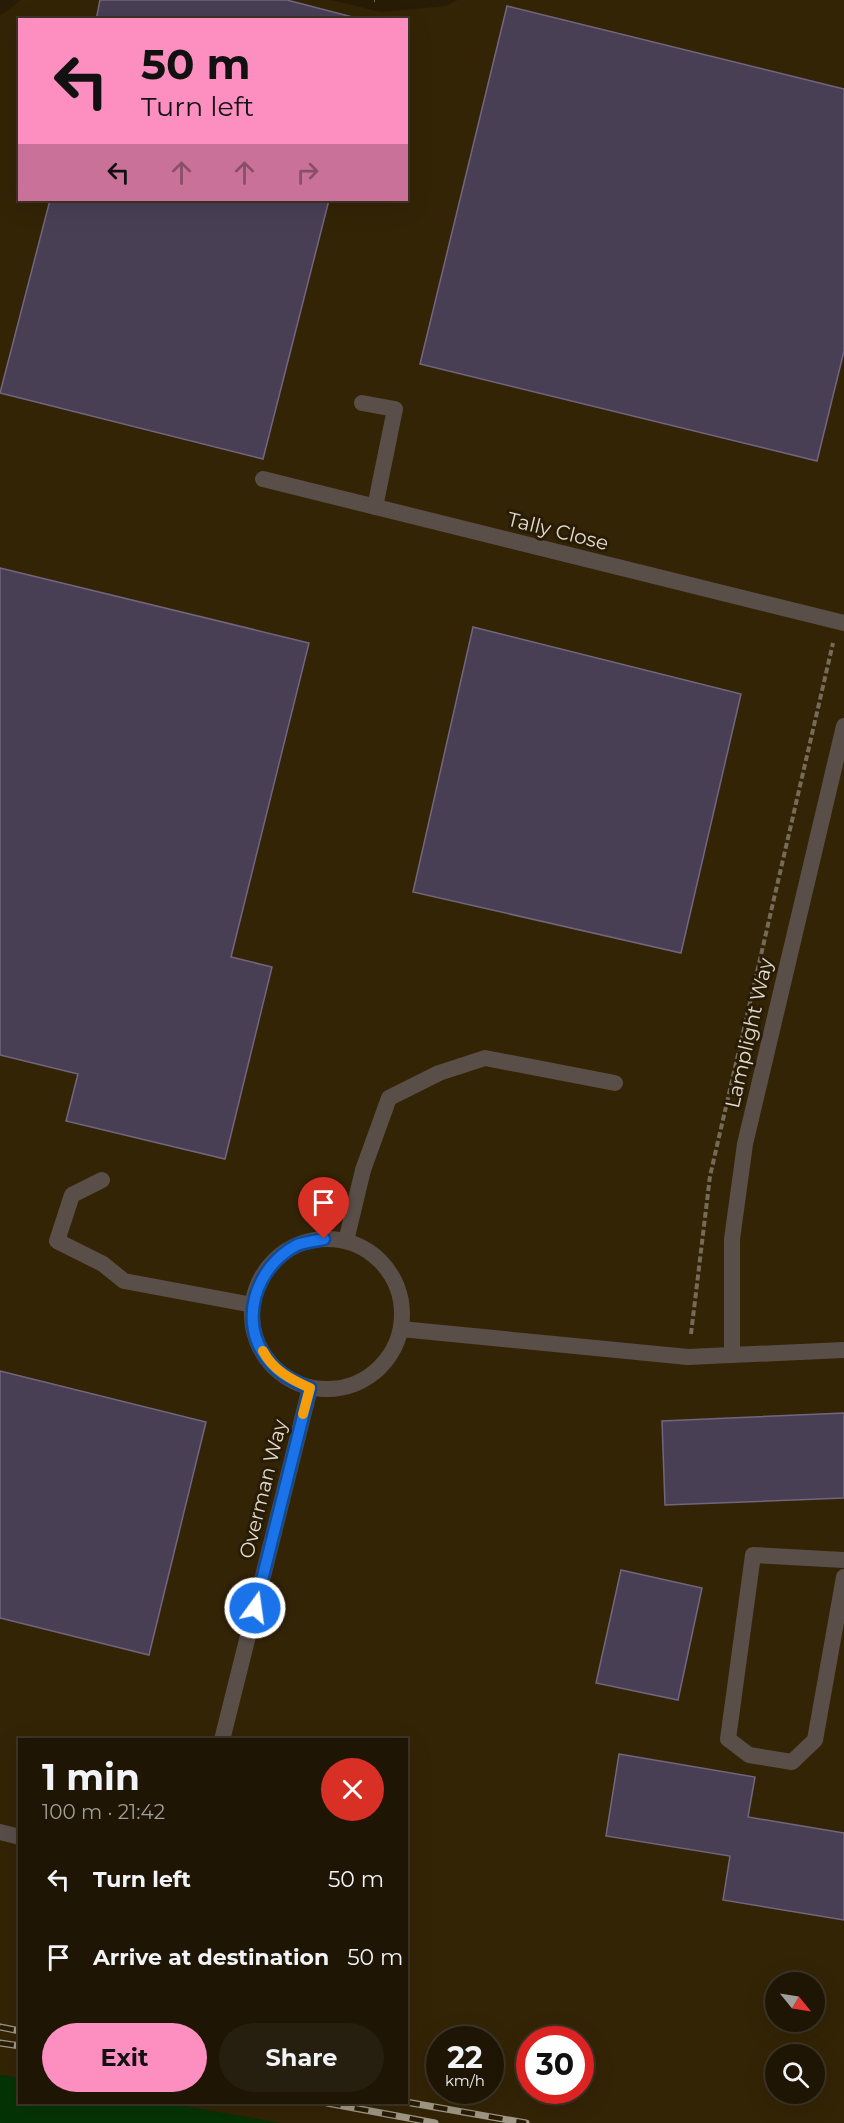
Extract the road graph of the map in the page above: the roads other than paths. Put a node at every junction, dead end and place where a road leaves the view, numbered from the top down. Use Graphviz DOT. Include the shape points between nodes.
graph roads {
  1 [pos="362,403"];
  2 [pos="263,479"];
  3 [pos="375,507"];
  4 [pos="844,623"];
  5 [pos="844,726"];
  6 [pos="615,1083"];
  7 [pos="102,1180"];
  8 [pos="346,1241"];
  9 [pos="253,1305"];
  10 [pos="401,1329"];
  11 [pos="844,1350"];
  12 [pos="732,1355"];
  13 [pos="310,1388"];
  14 [pos="844,1560"];
  15 [pos="844,1577"];
  16 [pos="222,1738"];
  17 [pos="0,1832"];
  18 [pos="18,1837"];
  1 -- 3 [label="street" via="395,409"];
  2 -- 3 [label="street, Tally Close"];
  3 -- 4 [label="street, Tally Close"];
  5 -- 12 [label="street, Lamplight Way" via="745,1144 732,1239"];
  6 -- 8 [label="street" via="485,1058 439,1073 389,1098 363,1170"];
  7 -- 9 [label="street" via="72,1195 57,1241 103,1263 124,1281"];
  8 -- 9 [label="street" via="324,1239 298,1245 276,1259 260,1280"];
  8 -- 10 [label="street" via="370,1251 388,1270 400,1293"];
  9 -- 13 [label="street" via="255,1336 267,1359 286,1377"];
  10 -- 12 [label="street" via="688,1357"];
  10 -- 13 [label="street" via="392,1354 374,1373 351,1386"];
  11 -- 12 [label="street"];
  13 -- 16 [label="street, Overman Way"];
  14 -- 15 [label="street" via="753,1555 728,1739 749,1755 792,1762 815,1740"];
  17 -- 18 [label="street"];
}
